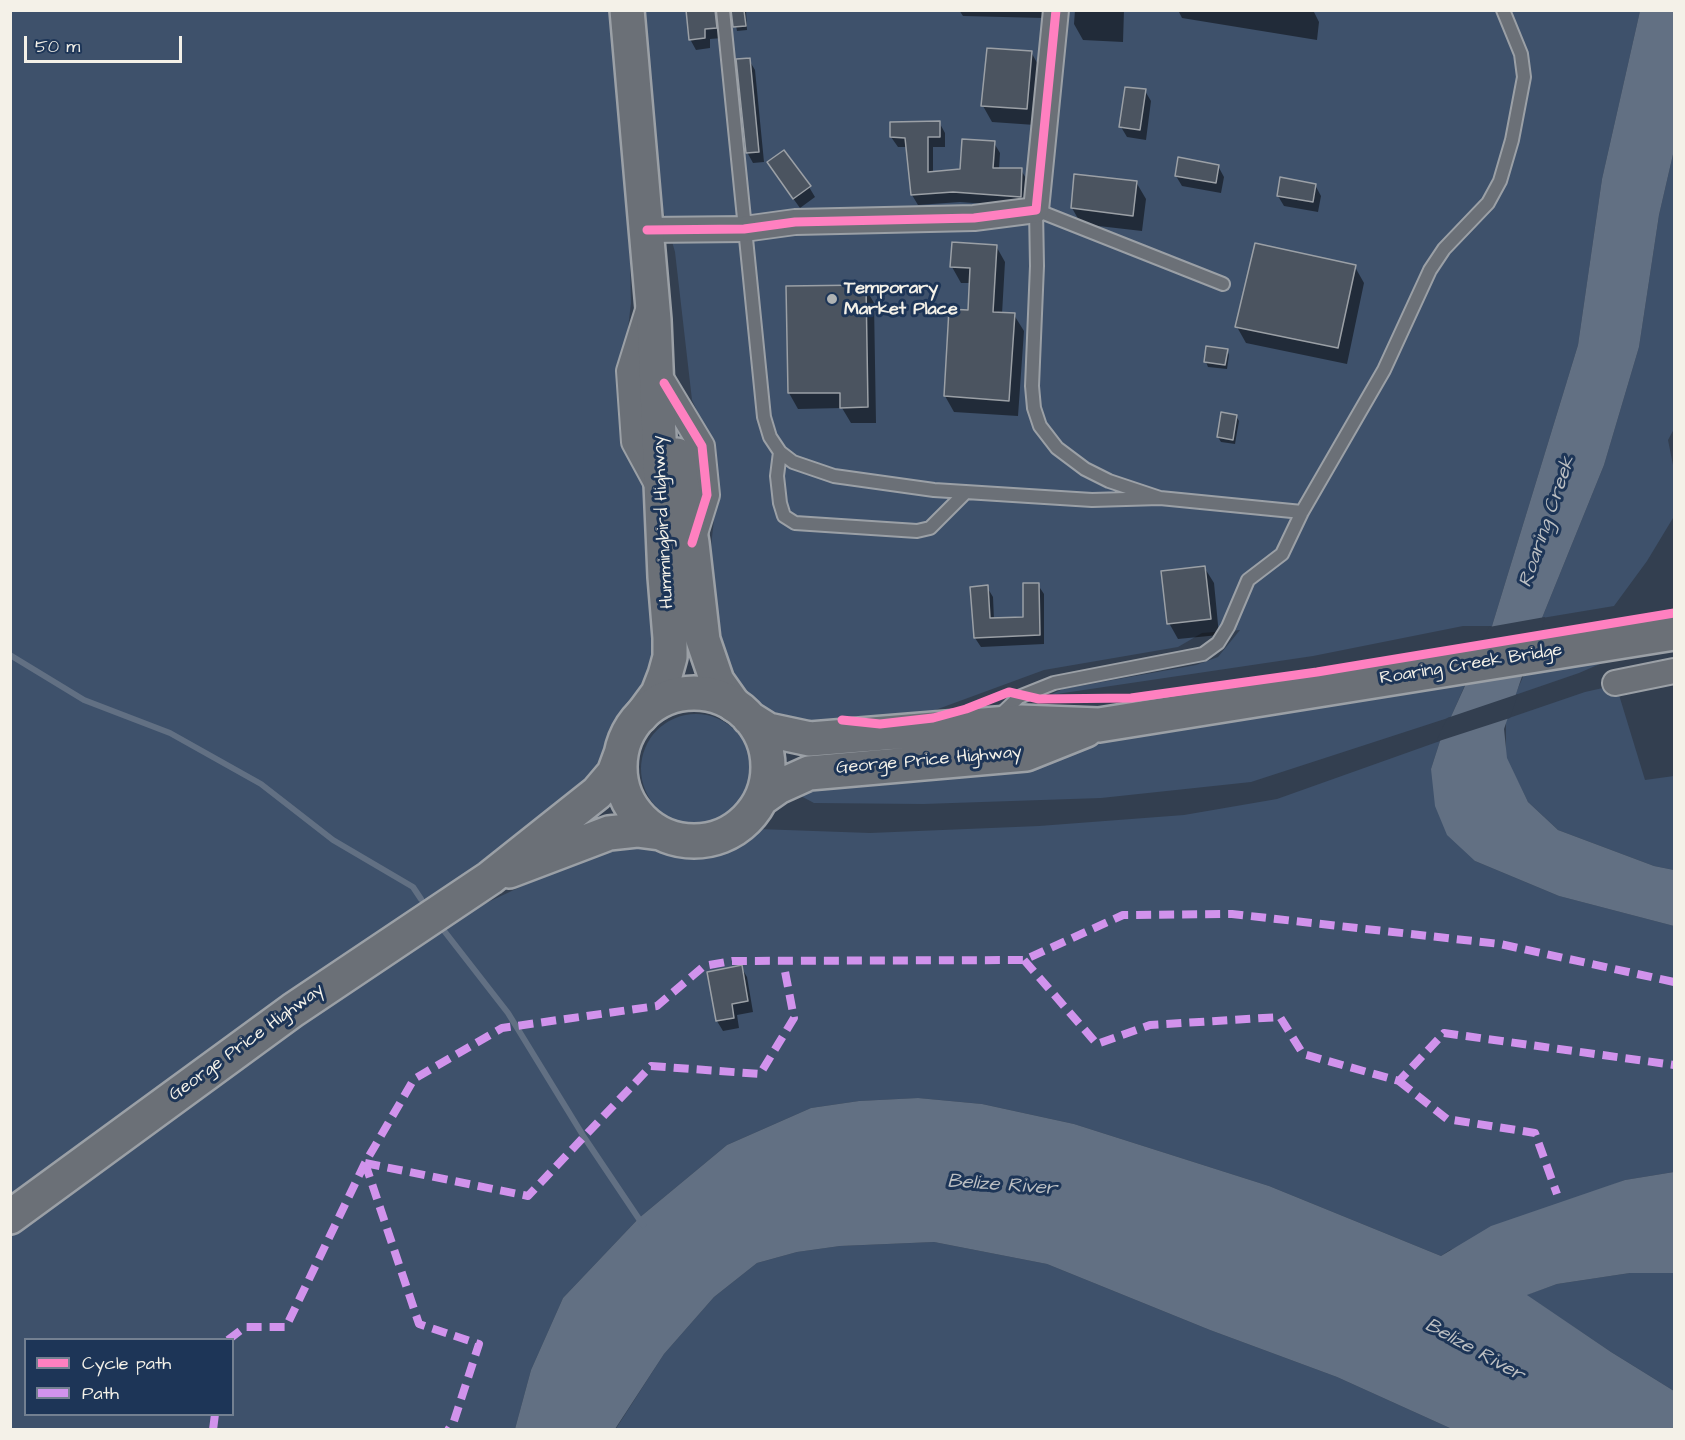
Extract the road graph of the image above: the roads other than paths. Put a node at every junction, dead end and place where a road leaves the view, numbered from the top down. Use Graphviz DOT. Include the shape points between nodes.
graph roads {
  1 [pos="627,10"];
  2 [pos="723,10"];
  3 [pos="1056,10"];
  4 [pos="1503,10"];
  5 [pos="1036,210"];
  6 [pos="744,229"];
  7 [pos="647,230"];
  8 [pos="1224,284"];
  9 [pos="653,308"];
  10 [pos="780,452"];
  11 [pos="966,492"];
  12 [pos="1160,498"];
  13 [pos="1302,513"];
  14 [pos="1674,633"];
  15 [pos="1674,671"];
  16 [pos="1615,683"];
  17 [pos="1320,689"];
  18 [pos="742,712"];
  19 [pos="641,716"];
  20 [pos="992,724"];
  21 [pos="1099,724"];
  22 [pos="621,754"];
  23 [pos="761,799"];
  24 [pos="660,833"];
  25 [pos="490,878"];
  26 [pos="10,1217"];
  1 -- 7 [label="main road, Hummingbird Highway"];
  2 -- 6 [label="lane"];
  3 -- 5 [label="street"];
  4 -- 13 [label="lane" via="1521,54 1524,77 1500,181 1488,203 1444,249 1430,270 1384,370"];
  5 -- 6 [label="street" via="974,218 795,222"];
  5 -- 8 [label="lane"];
  5 -- 12 [label="lane" via="1032,386 1040,426 1057,448 1085,469"];
  6 -- 7 [label="street"];
  6 -- 10 [label="lane" via="764,417"];
  7 -- 9 [label="main road, Hummingbird Highway"];
  9 -- 18 [label="main road, Hummingbird Highway" via="692,543 703,640 714,675"];
  9 -- 19 [label="main road, Hummingbird Highway" via="670,657 658,693"];
  10 -- 11 [label="lane" via="793,462 834,476"];
  10 -- 11 [label="lane" via="780,503 784,516 795,523 923,530 938,522"];
  11 -- 12 [label="lane" via="1092,501"];
  12 -- 13 [label="lane"];
  13 -- 20 [label="lane" via="1282,554 1248,580 1228,627 1218,643 1203,654 1054,684 1019,697"];
  14 -- 17 [label="main road, Roaring Creek Bridge"];
  15 -- 16 [label="street"];
  17 -- 21 [label="main road, George Price Highway"];
  18 -- 19 [label="main road" via="711,695 685,694 661,701"];
  18 -- 20 [label="main road, George Price Highway" via="768,730 810,739"];
  18 -- 23 [label="main road" via="757,728 766,751 768,775"];
  19 -- 22 [label="main road" via="627,735"];
  20 -- 21 [label="main road, George Price Highway"];
  21 -- 23 [label="main road, George Price Highway" via="1026,754 809,773"];
  22 -- 24 [label="main road" via="621,777 628,800 641,819"];
  22 -- 25 [label="main road, George Price Highway" via="614,773 597,794"];
  23 -- 24 [label="main road" via="738,827 714,839 686,841"];
  24 -- 25 [label="main road, George Price Highway" via="609,833"];
  25 -- 26 [label="main road, George Price Highway" via="309,998"];
}
